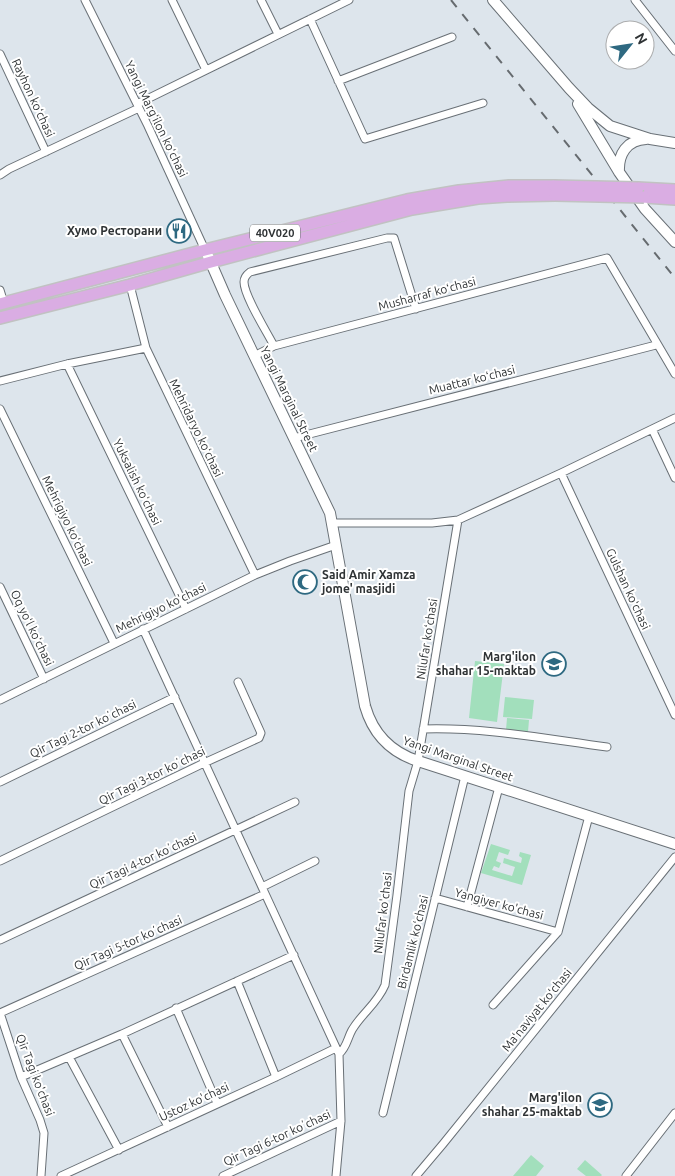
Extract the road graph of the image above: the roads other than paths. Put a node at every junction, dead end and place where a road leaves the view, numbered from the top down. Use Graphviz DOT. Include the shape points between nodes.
graph roads {
  1 [pos="85,0"];
  2 [pos="172,0"];
  3 [pos="261,0"];
  4 [pos="349,0"];
  5 [pos="493,0"];
  6 [pos="635,0"];
  7 [pos="340,2"];
  8 [pos="310,19"];
  9 [pos="278,34"];
  10 [pos="452,37"];
  11 [pos="675,51"];
  12 [pos="0,54"];
  13 [pos="206,70"];
  14 [pos="338,81"];
  15 [pos="569,88"];
  16 [pos="483,102"];
  17 [pos="138,106"];
  18 [pos="650,139"];
  19 [pos="675,143"];
  20 [pos="46,152"];
  21 [pos="619,172"];
  22 [pos="0,174"];
  23 [pos="675,190"];
  24 [pos="554,191"];
  25 [pos="641,193"];
  26 [pos="675,199"];
  27 [pos="675,242"];
  28 [pos="205,250"];
  29 [pos="211,262"];
  30 [pos="130,285"];
  31 [pos="0,290"];
  32 [pos="2,304"];
  33 [pos="416,309"];
  34 [pos="0,318"];
  35 [pos="656,344"];
  36 [pos="274,346"];
  37 [pos="146,348"];
  38 [pos="254,356"];
  39 [pos="68,364"];
  40 [pos="675,374"];
  41 [pos="0,381"];
  42 [pos="0,409"];
  43 [pos="675,418"];
  44 [pos="652,429"];
  45 [pos="294,438"];
  46 [pos="561,473"];
  47 [pos="675,478"];
  48 [pos="458,520"];
  49 [pos="332,523"];
  50 [pos="336,545"];
  51 [pos="255,575"];
  52 [pos="0,587"];
  53 [pos="186,609"];
  54 [pos="144,629"];
  55 [pos="114,643"];
  56 [pos="44,679"];
  57 [pos="238,682"];
  58 [pos="175,697"];
  59 [pos="0,700"];
  60 [pos="675,715"];
  61 [pos="423,729"];
  62 [pos="607,747"];
  63 [pos="418,761"];
  64 [pos="204,763"];
  65 [pos="465,776"];
  66 [pos="0,782"];
  67 [pos="499,787"];
  68 [pos="295,802"];
  69 [pos="589,816"];
  70 [pos="236,831"];
  71 [pos="675,844"];
  72 [pos="675,857"];
  73 [pos="0,861"];
  74 [pos="315,861"];
  75 [pos="264,891"];
  76 [pos="435,898"];
  77 [pos="467,907"];
  78 [pos="558,932"];
  79 [pos="0,940"];
  80 [pos="294,955"];
  81 [pos="237,981"];
  82 [pos="493,1005"];
  83 [pos="176,1008"];
  84 [pos="0,1013"];
  85 [pos="122,1034"];
  86 [pos="337,1051"];
  87 [pos="68,1057"];
  88 [pos="21,1077"];
  89 [pos="276,1077"];
  90 [pos="218,1103"];
  91 [pos="383,1113"];
  92 [pos="675,1113"];
  93 [pos="341,1121"];
  94 [pos="168,1127"];
  95 [pos="119,1150"];
  96 [pos="41,1176"];
  97 [pos="61,1176"];
  98 [pos="222,1176"];
  99 [pos="336,1176"];
  100 [pos="416,1176"];
  101 [pos="626,1176"];
  1 -- 17 [label="street, Yangi Margʻilon koʻchasi"];
  2 -- 13 [label="street"];
  3 -- 9 [label="street"];
  4 -- 7 [label="street"];
  5 -- 15 [label="main road"];
  6 -- 11 [label="street"];
  7 -- 8 [label="street"];
  8 -- 9 [label="street"];
  8 -- 14 [label="street"];
  9 -- 13 [label="street"];
  10 -- 14 [label="street"];
  12 -- 20 [label="street, Rayhon koʻchasi"];
  13 -- 17 [label="street"];
  14 -- 16 [label="street" via="365,139"];
  15 -- 18 [label="main road" via="610,126"];
  15 -- 21 [label="main road"];
  17 -- 20 [label="street"];
  17 -- 28 [label="street, Yangi Margʻilon koʻchasi"];
  18 -- 19 [label="main road"];
  18 -- 21 [label="main road" via="637,140 626,146"];
  20 -- 22 [label="street"];
  21 -- 27 [label="main road" via="645,209"];
  23 -- 25 [label="main road, 40V020"];
  24 -- 25 [label="main road, 40V020, bridge"];
  24 -- 28 [label="main road, 40V020" via="509,186 459,191 408,200"];
  24 -- 29 [label="main road, 40V020" via="478,198 412,209"];
  25 -- 26 [label="main road, 40V020"];
  28 -- 29 [label="main road, Yangi Marginal Street"];
  28 -- 32 [label="main road, 40V020"];
  29 -- 30 [label="main road, 40V020"];
  29 -- 38 [label="main road, Yangi Marginal Street"];
  30 -- 34 [label="main road, 40V020"];
  30 -- 37 [label="street, Mehridaryo koʻchasi"];
  31 -- 32 [label="street"];
  33 -- 35 [label="street, Musharraf koʻchasi" via="607,258"];
  33 -- 36 [label="street, Musharraf koʻchasi"];
  33 -- 36 [label="street" via="394,238 250,272 244,283 247,294"];
  35 -- 40 [label="street"];
  35 -- 45 [label="street, Muattar koʻchasi"];
  36 -- 38 [label="street, Musharraf koʻchasi"];
  37 -- 39 [label="street"];
  37 -- 51 [label="street, Mehridaryo koʻchasi"];
  38 -- 45 [label="main road, Yangi Marginal Street"];
  39 -- 41 [label="street"];
  39 -- 53 [label="street, Yuksalish koʻchasi"];
  42 -- 55 [label="street, Mehrigiyo koʻchasi"];
  43 -- 44 [label="street"];
  44 -- 46 [label="street"];
  44 -- 47 [label="street"];
  45 -- 49 [label="main road, Yangi Marginal Street"];
  46 -- 48 [label="street"];
  46 -- 60 [label="street, Gulshan koʻchasi"];
  48 -- 49 [label="street"];
  48 -- 61 [label="street, Nilufar koʻchasi"];
  49 -- 50 [label="main road, Yangi Marginal Street"];
  50 -- 51 [label="street, Mehrigiyo ko'chasi"];
  50 -- 63 [label="main road, Yangi Marginal Street" via="367,714 386,744"];
  51 -- 53 [label="street, Mehrigiyo ko'chasi"];
  52 -- 56 [label="street, Oq yoʻl koʻchasi"];
  53 -- 54 [label="street, Mehrigiyo ko'chasi"];
  54 -- 55 [label="street, Mehrigiyo ko'chasi"];
  54 -- 58 [label="street"];
  55 -- 56 [label="street, Mehrigiyo ko'chasi"];
  56 -- 59 [label="street, Mehrigiyo ko'chasi"];
  57 -- 64 [label="street, Qir Tagi 3-tor koʼchasi" via="261,733 259,738"];
  58 -- 64 [label="street"];
  58 -- 66 [label="street, Qir Tagi 2-tor koʼchasi"];
  61 -- 62 [label="street" via="486,731"];
  61 -- 63 [label="street, Nilufar koʻchasi"];
  63 -- 65 [label="main road, Yangi Marginal Street"];
  63 -- 86 [label="street, Nilufar ko'chasi" via="409,791 385,985 380,998 352,1030 344,1049"];
  64 -- 70 [label="street"];
  64 -- 73 [label="street, Qir Tagi 3-tor koʼchasi"];
  65 -- 67 [label="main road, Yangi Marginal Street"];
  65 -- 76 [label="street, Birdamlik koʻchasi"];
  67 -- 69 [label="main road, Yangi Marginal Street"];
  67 -- 77 [label="street"];
  68 -- 70 [label="street, Qir Tagi 4-tor koʼchasi"];
  69 -- 71 [label="main road, Yangi Marginal Street"];
  69 -- 78 [label="street, Yangiyer ko'chasi"];
  70 -- 75 [label="street"];
  70 -- 79 [label="street, Qir Tagi 4-tor koʼchasi"];
  72 -- 100 [label="street, Maʻnaviyat koʻchasi"];
  74 -- 75 [label="street, Qir Tagi 5-tor koʼchasi"];
  75 -- 80 [label="street"];
  75 -- 84 [label="street, Qir Tagi 5-tor koʼchasi"];
  76 -- 77 [label="street, Yangiyer ko'chasi"];
  76 -- 91 [label="street, Birdamlik koʻchasi"];
  77 -- 78 [label="street, Yangiyer ko'chasi"];
  78 -- 82 [label="street"];
  80 -- 81 [label="street"];
  80 -- 86 [label="street"];
  81 -- 83 [label="street"];
  81 -- 89 [label="street"];
  83 -- 85 [label="street"];
  83 -- 90 [label="street"];
  84 -- 88 [label="street, Qir Tagi ko'chasi"];
  85 -- 87 [label="street"];
  85 -- 94 [label="street"];
  86 -- 89 [label="street, Ustoz ko'chasi"];
  86 -- 93 [label="street"];
  87 -- 88 [label="street"];
  87 -- 95 [label="street"];
  88 -- 96 [label="street, Qir Tagi ko'chasi" via="44,1133"];
  89 -- 90 [label="street, Ustoz ko'chasi"];
  90 -- 94 [label="street, Ustoz ko'chasi"];
  92 -- 101 [label="street"];
  93 -- 98 [label="street, Qir Tagi 6-tor koʼchasi"];
  93 -- 99 [label="street"];
  94 -- 95 [label="street, Ustoz ko'chasi"];
  95 -- 97 [label="street, Ustoz ko'chasi"];
}
